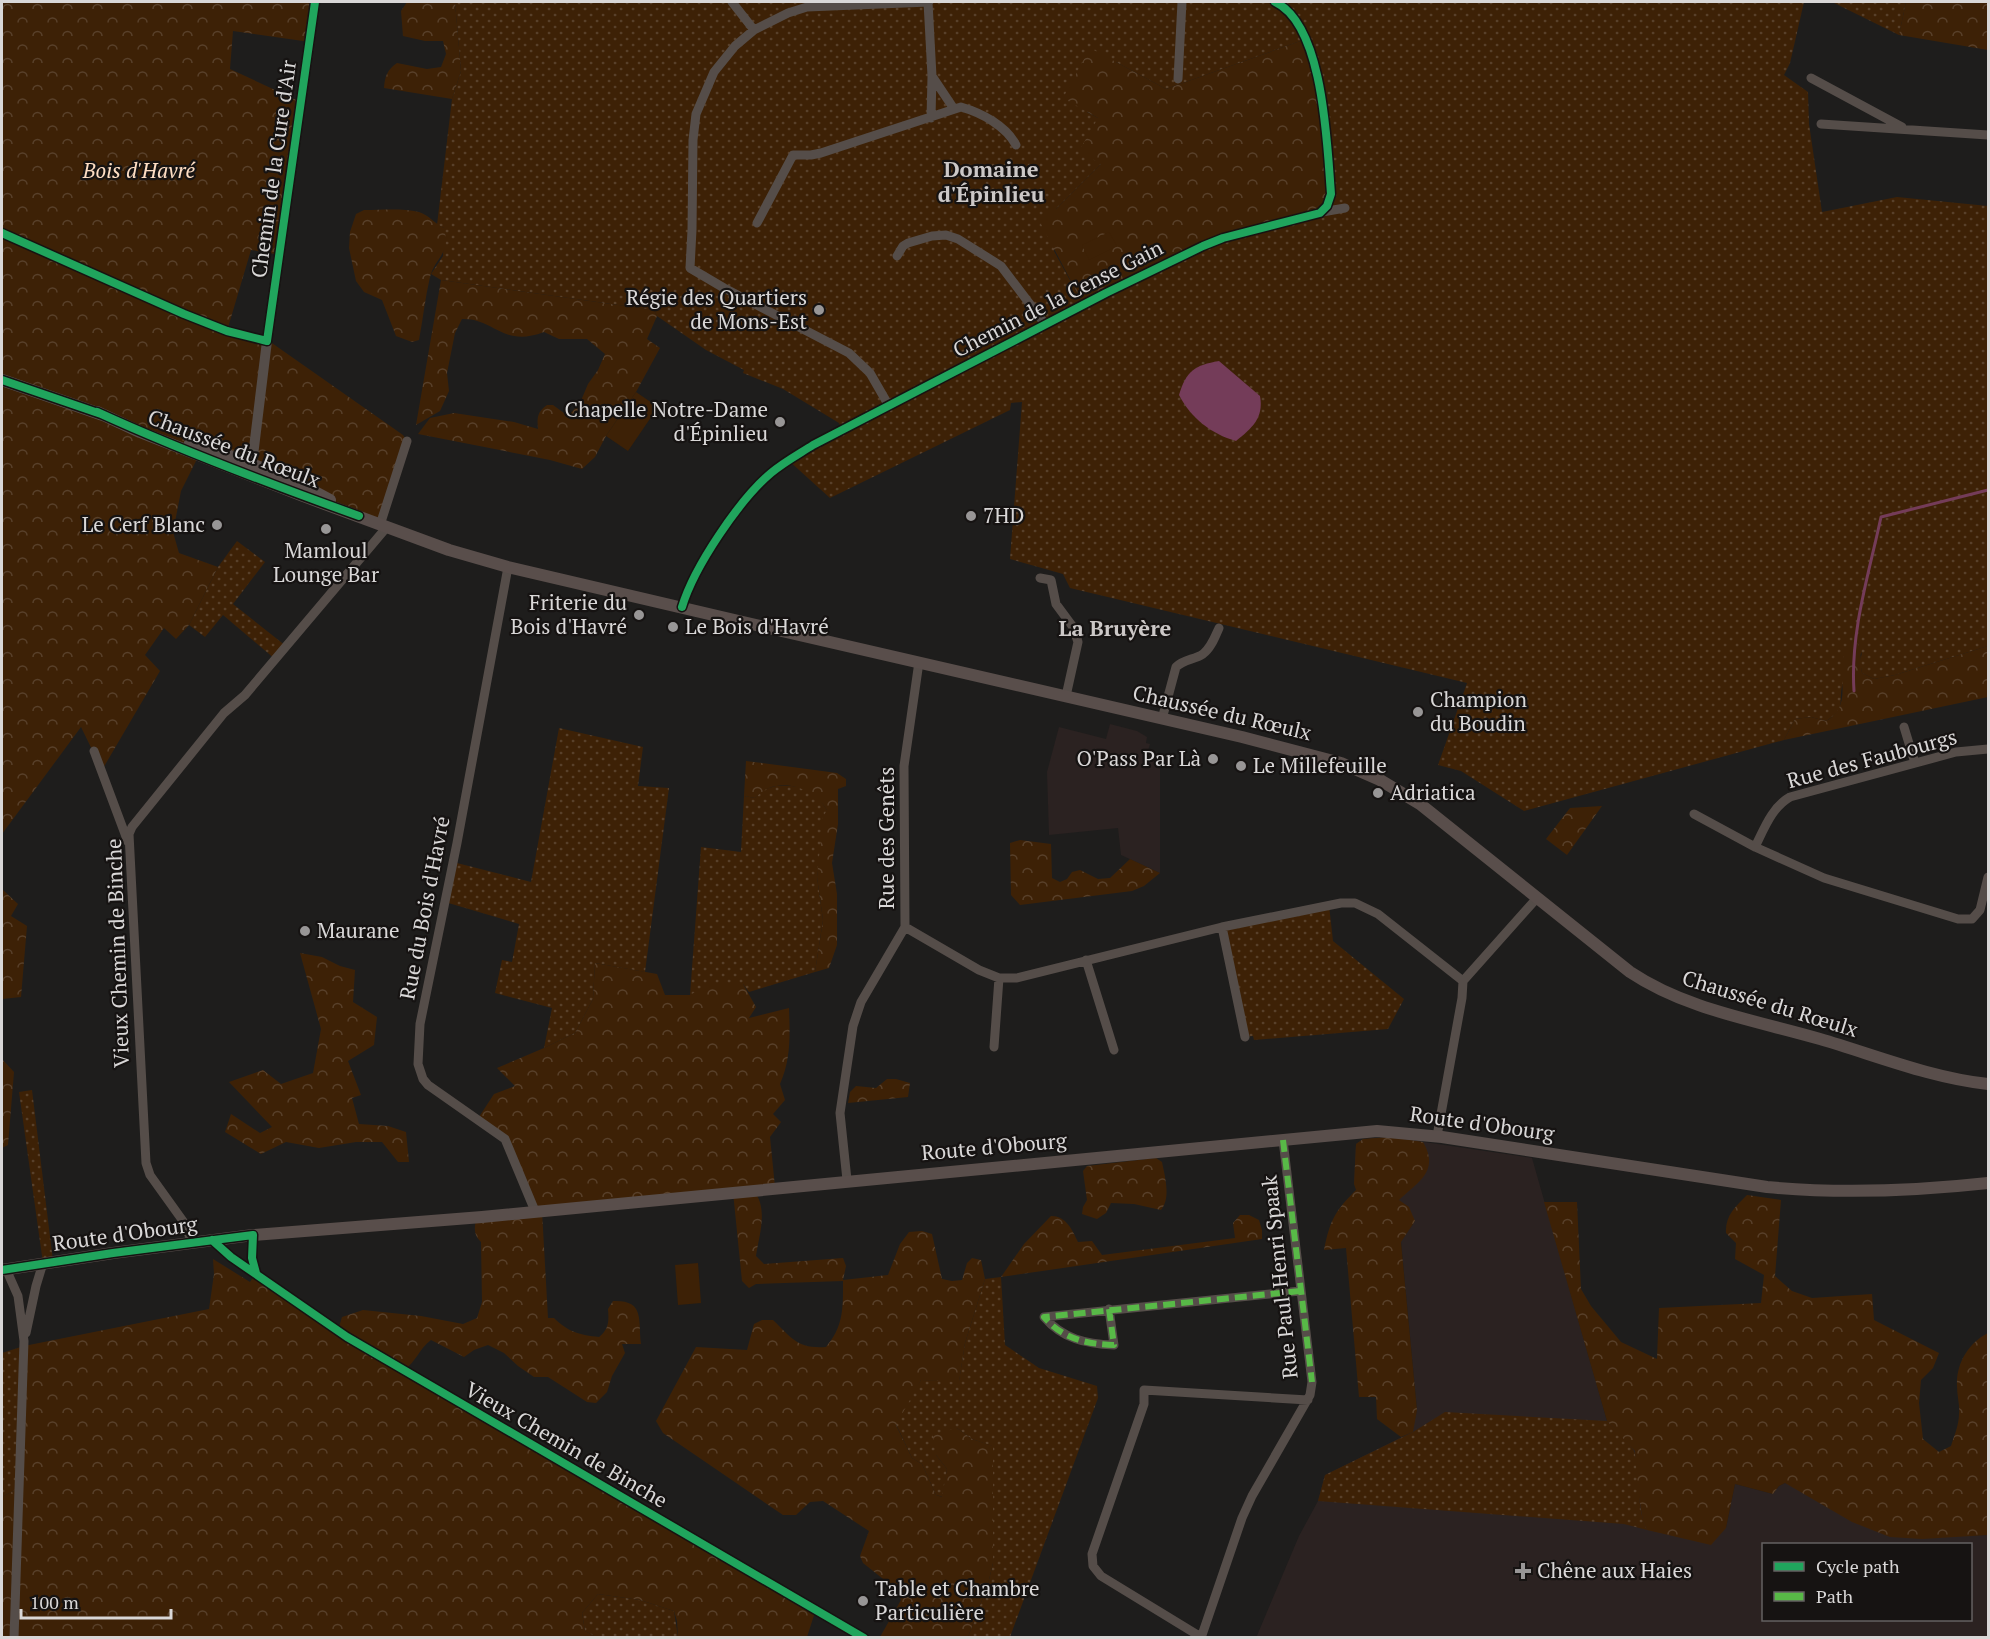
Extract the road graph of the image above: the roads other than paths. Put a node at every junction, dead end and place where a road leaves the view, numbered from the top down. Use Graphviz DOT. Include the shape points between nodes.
graph roads {
  1 [pos="315,2"];
  2 [pos="732,2"];
  3 [pos="928,2"];
  4 [pos="1182,2"];
  5 [pos="1280,3"];
  6 [pos="754,30"];
  7 [pos="932,75"];
  8 [pos="1810,78"];
  9 [pos="1178,79"];
  10 [pos="954,109"];
  11 [pos="936,116"];
  12 [pos="1821,124"];
  13 [pos="1907,130"];
  14 [pos="1989,135"];
  15 [pos="1016,145"];
  16 [pos="1346,208"];
  17 [pos="1320,213"];
  18 [pos="757,223"];
  19 [pos="897,256"];
  20 [pos="1045,324"];
  21 [pos="2,380"];
  22 [pos="889,406"];
  23 [pos="97,412"];
  24 [pos="407,441"];
  25 [pos="250,469"];
  26 [pos="383,526"];
  27 [pos="508,567"];
  28 [pos="1040,578"];
  29 [pos="682,607"];
  30 [pos="1219,628"];
  31 [pos="919,662"];
  32 [pos="1066,696"];
  33 [pos="1162,719"];
  34 [pos="1904,727"];
  35 [pos="1989,749"];
  36 [pos="94,751"];
  37 [pos="1915,763"];
  38 [pos="1694,814"];
  39 [pos="129,844"];
  40 [pos="1755,847"];
  41 [pos="1989,877"];
  42 [pos="1537,898"];
  43 [pos="905,927"];
  44 [pos="1222,927"];
  45 [pos="1086,960"];
  46 [pos="999,978"];
  47 [pos="1463,981"];
  48 [pos="1245,1037"];
  49 [pos="994,1047"];
  50 [pos="1113,1050"];
  51 [pos="1989,1084"];
  52 [pos="1437,1136"];
  53 [pos="1283,1140"];
  54 [pos="847,1180"];
  55 [pos="1989,1183"];
  56 [pos="535,1211"];
  57 [pos="253,1235"];
  58 [pos="212,1240"];
  59 [pos="192,1242"];
  60 [pos="43,1263"];
  61 [pos="4,1270"];
  62 [pos="256,1274"];
  63 [pos="1300,1291"];
  64 [pos="1109,1309"];
  65 [pos="24,1341"];
  66 [pos="1308,1400"];
  67 [pos="1201,1637"];
  68 [pos="14,1638"];
  69 [pos="864,1638"];
  1 -- 25 [label="street, Chemin de la Cure d'Air"];
  2 -- 6 [label="street"];
  3 -- 6 [label="street" via="818,5 788,13"];
  3 -- 7 [label="street"];
  4 -- 9 [label="street"];
  5 -- 17 [label="street" via="1300,25 1306,39 1324,107 1331,194"];
  6 -- 22 [label="street" via="717,67 696,114 690,268 849,353 870,373"];
  7 -- 10 [label="street"];
  7 -- 11 [label="street"];
  8 -- 13 [label="street"];
  10 -- 11 [label="street"];
  10 -- 15 [label="street" via="961,107 984,117 1010,133"];
  11 -- 18 [label="street" via="821,153 793,155"];
  12 -- 13 [label="street"];
  13 -- 14 [label="street"];
  16 -- 17 [label="street, Chemin de la Cense Gain"];
  17 -- 20 [label="street, Chemin de la Cense Gain" via="1203,246"];
  19 -- 20 [label="street" via="908,243 932,236 958,239 1001,266"];
  20 -- 22 [label="street, Chemin de la Cense Gain"];
  21 -- 23 [label="main road, Chaussée du Rœulx"];
  22 -- 29 [label="street, Chemin de la Cense Gain" via="788,460 755,488 709,551"];
  23 -- 25 [label="main road, Chaussée du Rœulx" via="140,432"];
  23 -- 25 [label="main road, Chaussée du Rœulx" via="203,447"];
  24 -- 26 [label="street"];
  25 -- 26 [label="main road, Chaussée du Rœulx" via="303,496"];
  26 -- 27 [label="main road, Chaussée du Rœulx"];
  26 -- 39 [label="street, Vieux Chemin de Binche" via="132,827"];
  27 -- 29 [label="main road, Chaussée du Rœulx"];
  27 -- 56 [label="street, Rue du Bois d'Havré" via="420,1023 418,1064 428,1085 505,1140"];
  28 -- 32 [label="street" via="1051,580 1056,604 1077,638 1078,649"];
  29 -- 31 [label="main road, Chaussée du Rœulx"];
  30 -- 33 [label="street" via="1202,656 1176,667"];
  31 -- 32 [label="main road, Chaussée du Rœulx"];
  31 -- 43 [label="street, Rue des Genêts" via="904,766"];
  32 -- 33 [label="main road, Chaussée du Rœulx"];
  33 -- 42 [label="main road, Chaussée du Rœulx" via="1329,759 1373,776 1420,804"];
  34 -- 37 [label="street"];
  35 -- 37 [label="street, Rue des Faubourgs" via="1956,752"];
  36 -- 39 [label="street"];
  37 -- 40 [label="street, Rue des Faubourgs" via="1790,797 1775,810"];
  38 -- 40 [label="street"];
  39 -- 59 [label="street, Vieux Chemin de Binche" via="146,1163"];
  40 -- 41 [label="street" via="1824,878 1958,919 1972,919 1980,910"];
  42 -- 47 [label="street"];
  42 -- 51 [label="main road, Chaussée du Rœulx" via="1630,972 1676,998 1934,1073"];
  43 -- 46 [label="street"];
  43 -- 54 [label="street, Rue des Genêts" via="861,1002 853,1026 840,1113"];
  44 -- 45 [label="street"];
  44 -- 47 [label="street" via="1355,903 1378,914"];
  44 -- 48 [label="street"];
  45 -- 46 [label="street" via="1017,978"];
  45 -- 50 [label="street"];
  46 -- 49 [label="street"];
  47 -- 52 [label="street"];
  52 -- 53 [label="main road, Route d'Obourg" via="1377,1131"];
  52 -- 55 [label="main road, Route d'Obourg" via="1799,1190 1871,1191"];
  53 -- 54 [label="main road, Route d'Obourg"];
  53 -- 63 [label="street, Rue Paul-Henri Spaak"];
  54 -- 56 [label="main road, Route d'Obourg"];
  56 -- 57 [label="main road, Route d'Obourg"];
  57 -- 58 [label="main road, Route d'Obourg"];
  57 -- 62 [label="street"];
  58 -- 59 [label="main road, Route d'Obourg"];
  58 -- 62 [label="street, Vieux Chemin de Binche"];
  59 -- 60 [label="main road, Route d'Obourg"];
  60 -- 61 [label="main road, Route d'Obourg"];
  60 -- 65 [label="street"];
  61 -- 65 [label="street" via="18,1296"];
  62 -- 69 [label="street, Vieux Chemin de Binche" via="347,1337"];
  63 -- 64 [label="street"];
  63 -- 66 [label="street, Rue Paul-Henri Spaak" via="1312,1382"];
  64 -- 64 [label="street" via="1098,1311 1044,1317 1067,1336 1114,1345"];
  65 -- 68 [label="street"];
  66 -- 67 [label="street, Rue Paul-Henri Spaak" via="1242,1518"];
  66 -- 67 [label="street" via="1144,1390 1144,1404 1092,1554 1093,1566 1101,1576"];
}
